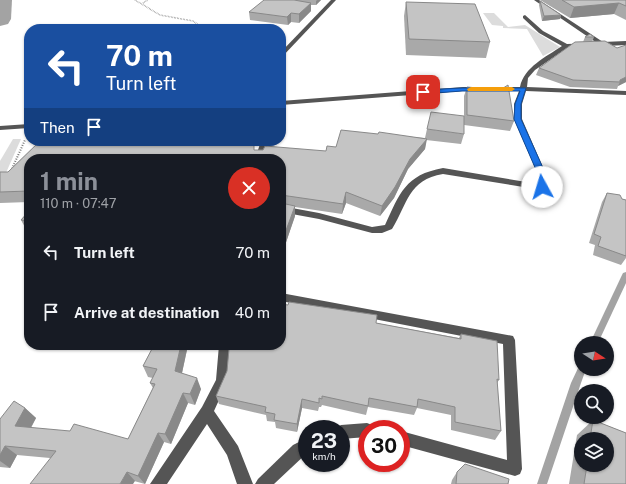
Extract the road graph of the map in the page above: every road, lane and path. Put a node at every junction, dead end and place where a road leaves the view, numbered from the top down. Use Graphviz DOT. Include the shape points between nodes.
graph roads {
  1 [pos="135,0"];
  2 [pos="148,0"];
  3 [pos="334,0"];
  4 [pos="536,0"];
  5 [pos="142,3"];
  6 [pos="315,9"];
  7 [pos="323,10"];
  8 [pos="525,17"];
  9 [pos="197,24"];
  10 [pos="602,43"];
  11 [pos="626,43"];
  12 [pos="566,46"];
  13 [pos="286,51"];
  14 [pos="524,89"];
  15 [pos="626,93"];
  16 [pos="286,103"];
  17 [pos="24,126"];
  18 [pos="0,128"];
  19 [pos="24,142"];
  20 [pos="11,173"];
  21 [pos="286,209"];
  22 [pos="286,297"];
  23 [pos="225,350"];
  24 [pos="207,412"];
  25 [pos="410,440"];
  26 [pos="298,450"];
  27 [pos="158,484"];
  28 [pos="245,484"];
  29 [pos="263,484"];
  1 -- 5 [label="path"];
  2 -- 5 [label="path"];
  3 -- 7 [label="street"];
  4 -- 10 [label="street"];
  5 -- 9 [label="path" via="146,8 160,14"];
  6 -- 7 [label="street"];
  7 -- 13 [label="street"];
  8 -- 12 [label="street" via="541,32"];
  10 -- 11 [label="street"];
  10 -- 12 [label="street"];
  12 -- 14 [label="street" via="533,69 525,78"];
  14 -- 15 [label="street"];
  14 -- 16 [label="street" via="462,89"];
  14 -- 21 [label="street" via="518,104 518,119 544,179 542,187 443,171 429,172 418,178 405,194 389,227 382,230 372,230"];
  17 -- 18 [label="street"];
  19 -- 20 [label="path"];
  22 -- 25 [label="street" via="508,340 515,469"];
  23 -- 24 [label="street" via="222,380"];
  24 -- 27 [label="street"];
  24 -- 28 [label="street" via="234,451"];
  26 -- 29 [label="street"];
}
